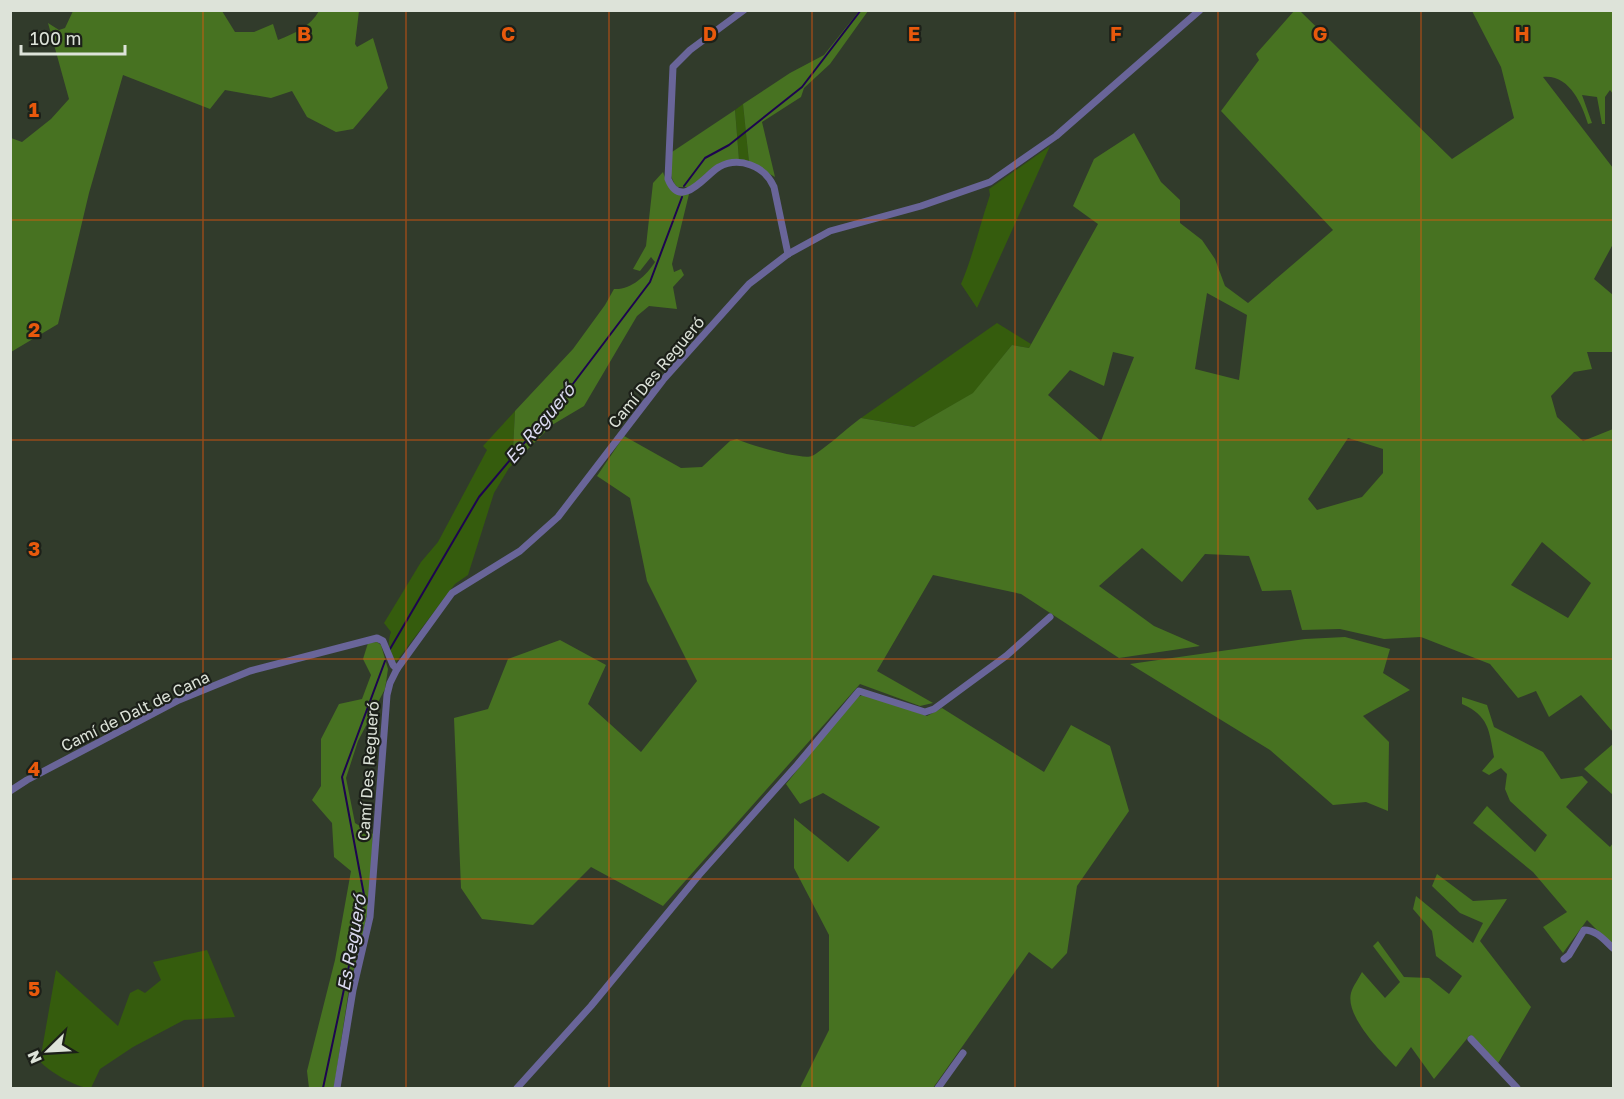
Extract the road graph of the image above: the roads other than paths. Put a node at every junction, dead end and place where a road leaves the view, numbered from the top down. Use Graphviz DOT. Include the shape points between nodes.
graph roads {
  1 [pos="744,10"];
  2 [pos="1200,10"];
  3 [pos="788,254"];
  4 [pos="1050,617"];
  5 [pos="397,669"];
  6 [pos="10,790"];
  7 [pos="1614,949"];
  8 [pos="1564,959"];
  9 [pos="1471,1039"];
  10 [pos="963,1053"];
  11 [pos="337,1089"];
  12 [pos="517,1089"];
  13 [pos="938,1089"];
  14 [pos="1517,1089"];
  1 -- 3 [label="street" via="673,67 668,179 671,186 686,191 699,186 724,165 745,164 760,169 774,187"];
  2 -- 3 [label="street, Camí Des Regueró" via="1056,136 990,182 830,231"];
  3 -- 5 [label="street, Camí Des Regueró" via="749,284 663,381 558,517 520,551 452,593"];
  4 -- 12 [label="street" via="1006,656 934,709 925,712 859,691"];
  5 -- 6 [label="street, Camí de Dalt de Cana" via="383,641 377,638 259,668 179,700"];
  5 -- 11 [label="street, Camí Des Regueró" via="387,695 370,917"];
  7 -- 8 [label="street" via="1598,934 1584,930"];
  9 -- 14 [label="street"];
  10 -- 13 [label="street"];
}
